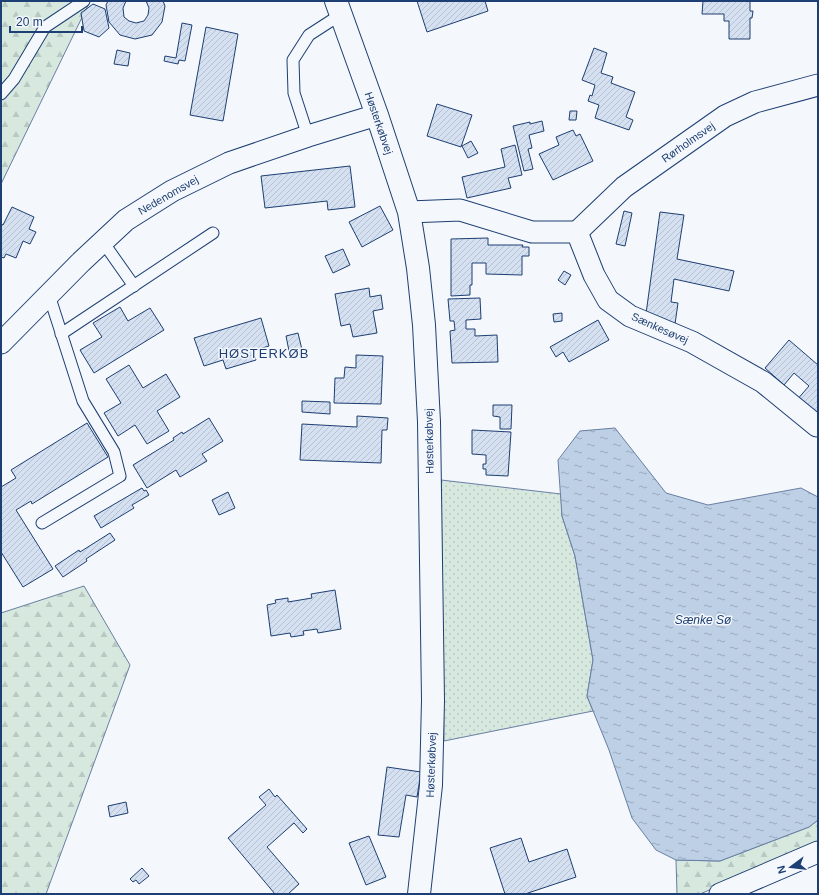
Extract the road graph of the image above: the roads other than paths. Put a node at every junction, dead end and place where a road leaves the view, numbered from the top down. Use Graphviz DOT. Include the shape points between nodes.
graph roads {
  1 [pos="84,1"];
  2 [pos="338,8"];
  3 [pos="818,85"];
  4 [pos="1,94"];
  5 [pos="377,115"];
  6 [pos="308,136"];
  7 [pos="410,212"];
  8 [pos="577,232"];
  9 [pos="213,233"];
  10 [pos="103,242"];
  11 [pos="134,286"];
  12 [pos="49,295"];
  13 [pos="61,334"];
  14 [pos="1,343"];
  15 [pos="817,426"];
  16 [pos="42,524"];
  17 [pos="818,852"];
  18 [pos="419,894"];
  19 [pos="720,894"];
  1 -- 4 [label="lane" via="45,27 14,79"];
  2 -- 5 [label="street, Høsterkøbvej"];
  2 -- 6 [label="lane" via="309,35 293,60 294,93"];
  3 -- 8 [label="street, Rørholmsvej" via="755,102 725,116 624,187"];
  5 -- 6 [label="street, Nedenomsvej"];
  5 -- 7 [label="street, Høsterkøbvej"];
  6 -- 10 [label="street, Nedenomsvej" via="229,163 172,191 126,220"];
  7 -- 8 [label="street" via="460,210 532,232"];
  7 -- 18 [label="street, Høsterkøbvej" via="421,297 428,407 433,700 431,785"];
  8 -- 15 [label="street, Sænkesøvej" via="594,275 608,300 630,316 692,342 763,382"];
  9 -- 11 [label="lane"];
  10 -- 11 [label="lane"];
  10 -- 12 [label="street, Nedenomsvej"];
  11 -- 13 [label="lane"];
  12 -- 13 [label="lane"];
  12 -- 14 [label="street, Nedenomsvej"];
  13 -- 16 [label="lane" via="83,401 114,452 120,476"];
  17 -- 19 [label="street"];
}
